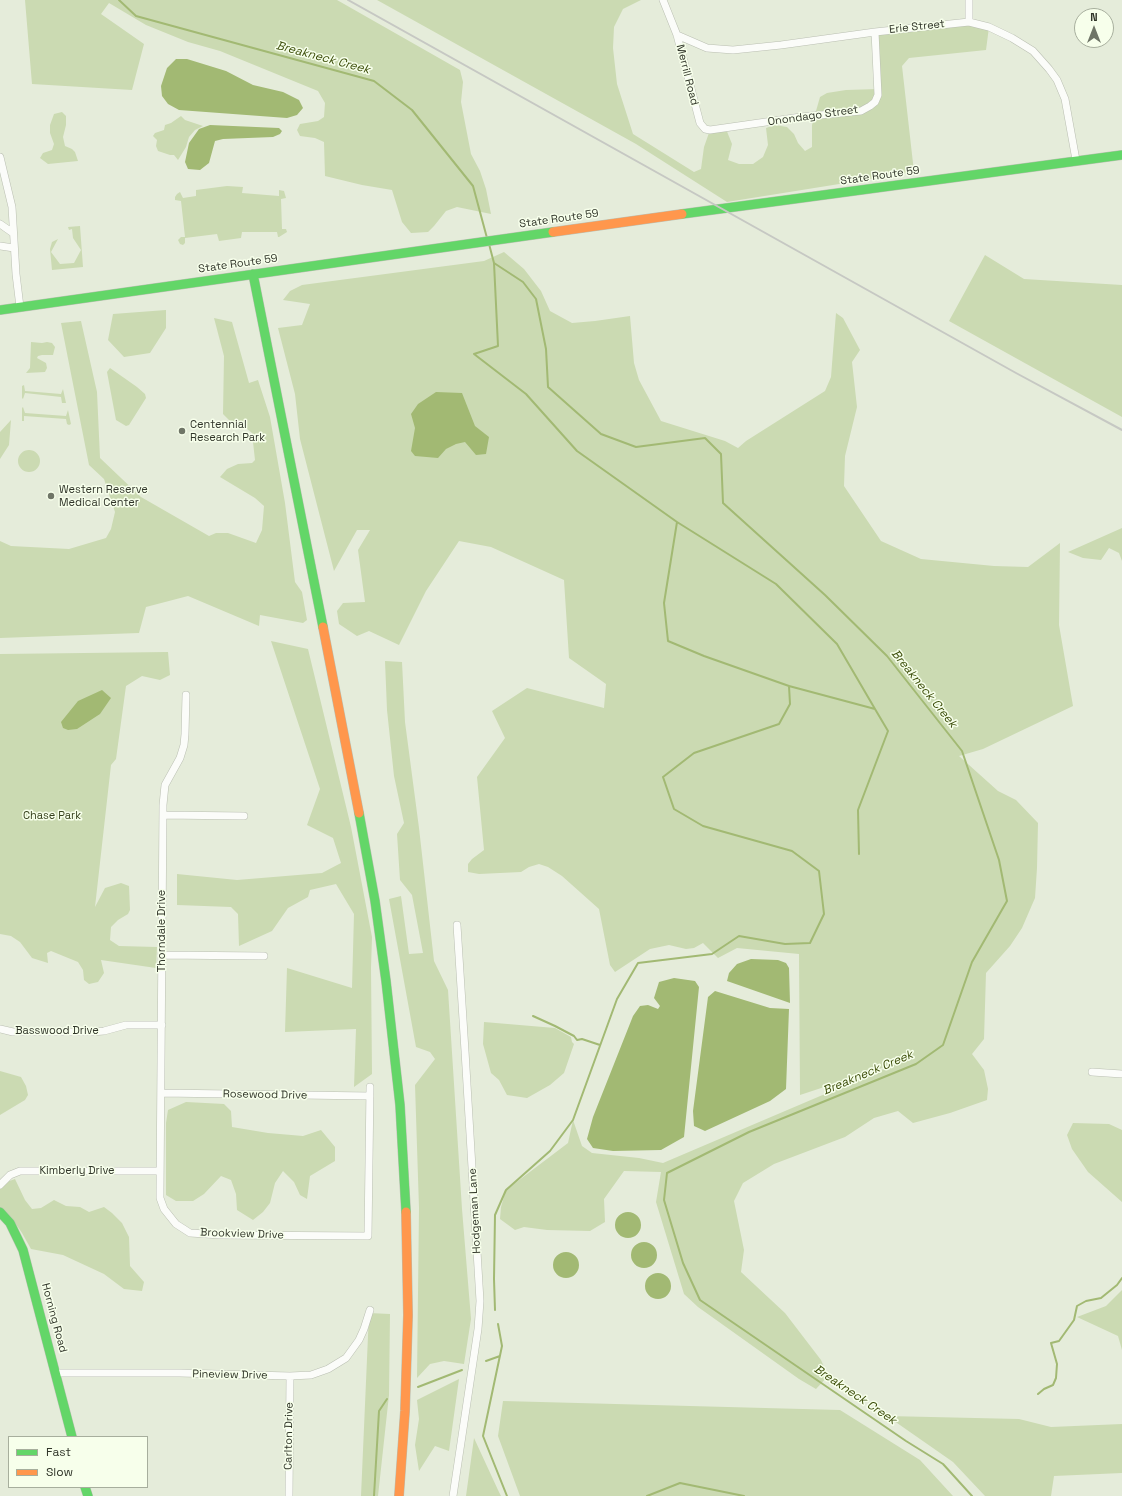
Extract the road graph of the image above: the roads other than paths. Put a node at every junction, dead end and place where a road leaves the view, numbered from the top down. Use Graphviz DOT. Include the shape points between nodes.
graph roads {
  1 [pos="663,0"];
  2 [pos="970,0"];
  3 [pos="969,22"];
  4 [pos="875,32"];
  5 [pos="677,35"];
  6 [pos="726,129"];
  7 [pos="1122,154"];
  8 [pos="0,159"];
  9 [pos="1076,160"];
  10 [pos="0,224"];
  11 [pos="13,233"];
  12 [pos="0,246"];
  13 [pos="14,248"];
  14 [pos="254,274"];
  15 [pos="20,307"];
  16 [pos="0,310"];
  17 [pos="186,695"];
  18 [pos="163,815"];
  19 [pos="244,816"];
  20 [pos="456,926"];
  21 [pos="162,955"];
  22 [pos="264,956"];
  23 [pos="162,1026"];
  24 [pos="0,1029"];
  25 [pos="1092,1072"];
  26 [pos="1122,1074"];
  27 [pos="370,1087"];
  28 [pos="161,1093"];
  29 [pos="370,1096"];
  30 [pos="160,1171"];
  31 [pos="0,1185"];
  32 [pos="0,1212"];
  33 [pos="370,1310"];
  34 [pos="56,1373"];
  35 [pos="290,1376"];
  36 [pos="72,1436"];
  37 [pos="289,1496"];
  38 [pos="399,1496"];
  39 [pos="452,1496"];
  1 -- 5 [label="street, Merrill Road"];
  2 -- 3 [label="street"];
  3 -- 4 [label="street, Erie Street"];
  3 -- 9 [label="street, Erie Street" via="1000,32 1023,44 1049,69 1065,99"];
  4 -- 5 [label="street, Erie Street" via="733,50 707,48"];
  4 -- 6 [label="street, Onondago Street" via="878,95 870,106 861,111"];
  5 -- 6 [label="street, Merrill Road" via="700,122 704,129"];
  7 -- 9 [label="main road, State Route 59"];
  8 -- 11 [label="street" via="12,207"];
  9 -- 14 [label="main road, State Route 59"];
  10 -- 11 [label="street"];
  11 -- 13 [label="street"];
  12 -- 13 [label="street"];
  13 -- 15 [label="street"];
  14 -- 15 [label="main road, State Route 59"];
  14 -- 38 [label="main road" via="360,816 386,981 406,1182 408,1315"];
  15 -- 16 [label="main road, State Route 59"];
  17 -- 18 [label="street, Thorndale Drive" via="184,745 165,785"];
  18 -- 19 [label="street"];
  18 -- 21 [label="street, Thorndale Drive"];
  20 -- 39 [label="street, Hodgeman Lane" via="480,1301"];
  21 -- 22 [label="street"];
  21 -- 23 [label="street, Thorndale Drive"];
  23 -- 24 [label="street, Basswood Drive" via="126,1025 91,1032 13,1032"];
  23 -- 28 [label="street, Thorndale Drive"];
  25 -- 26 [label="street"];
  27 -- 29 [label="street"];
  28 -- 29 [label="street, Rosewood Drive"];
  28 -- 30 [label="street, Thorndale Drive"];
  29 -- 30 [label="street, Brookview Drive" via="368,1236 190,1233 176,1224 164,1209 160,1198"];
  30 -- 31 [label="street, Kimberly Drive" via="20,1171 10,1175"];
  32 -- 34 [label="main road, Horning Road" via="10,1223 23,1250"];
  33 -- 35 [label="street, Pineview Drive" via="359,1340 346,1358 320,1372"];
  34 -- 35 [label="street, Pineview Drive"];
  34 -- 36 [label="main road, Horning Road"];
  35 -- 37 [label="street, Carlton Drive"];
}
